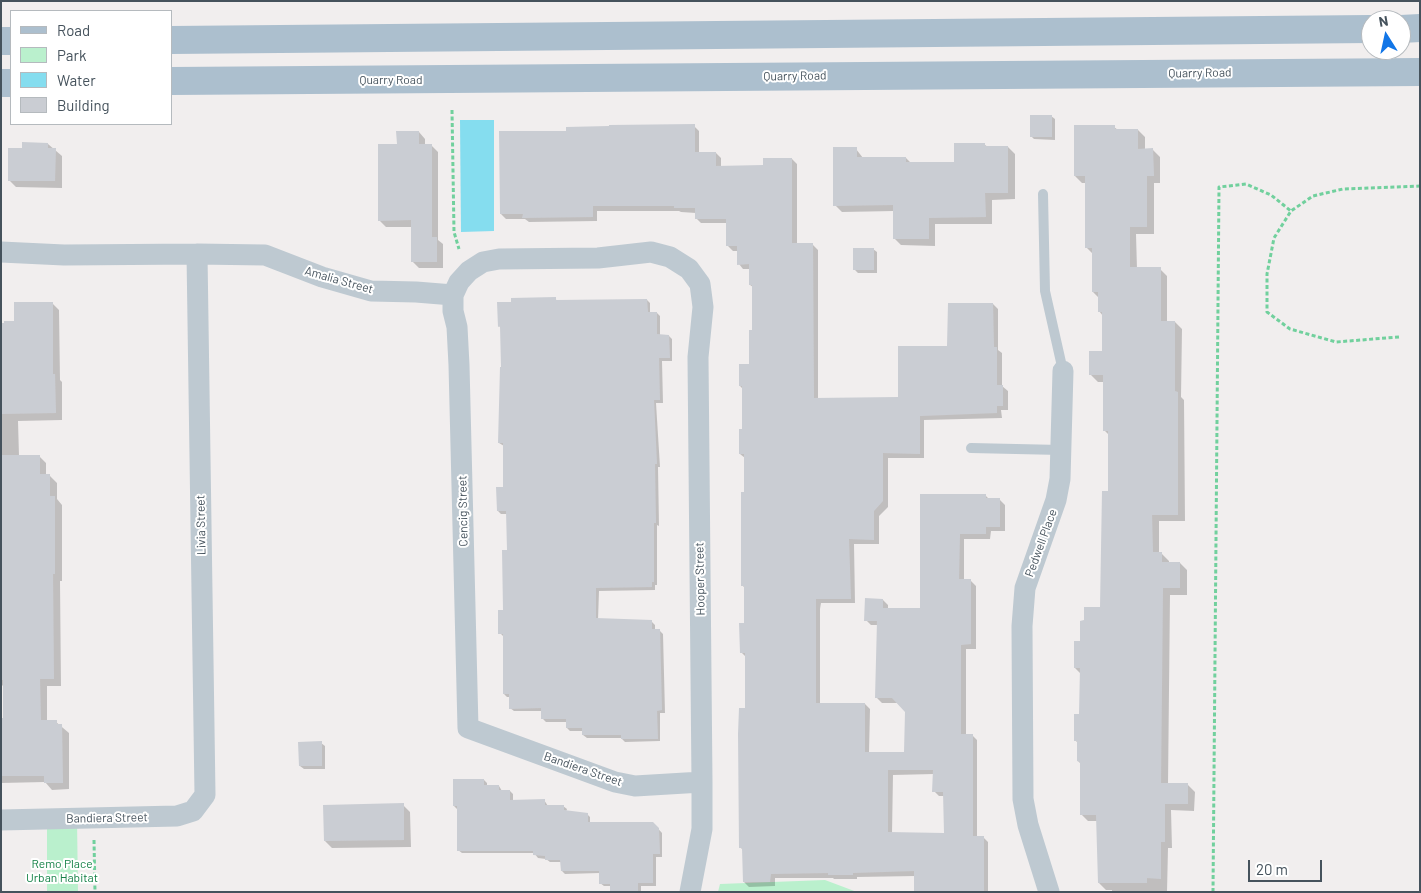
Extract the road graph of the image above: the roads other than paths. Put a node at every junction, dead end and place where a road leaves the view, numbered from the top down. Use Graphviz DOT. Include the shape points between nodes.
graph roads {
  1 [pos="1361,29"];
  2 [pos="172,40"];
  3 [pos="1420,72"];
  4 [pos="172,81"];
  5 [pos="1043,194"];
  6 [pos="1,252"];
  7 [pos="197,254"];
  8 [pos="453,295"];
  9 [pos="1063,371"];
  10 [pos="972,448"];
  11 [pos="1061,450"];
  12 [pos="468,728"];
  13 [pos="702,782"];
  14 [pos="204,795"];
  15 [pos="1,820"];
  16 [pos="690,892"];
  17 [pos="1049,892"];
  1 -- 2 [label="main road"];
  3 -- 4 [label="main road, Quarry Road"];
  5 -- 9 [label="lane, Pedwell Place" via="1045,291"];
  6 -- 7 [label="street, Amalia Street"];
  7 -- 8 [label="street, Amalia Street" via="265,256 322,278 371,291"];
  7 -- 14 [label="street, Livia Street"];
  8 -- 12 [label="street, Cencig Street" via="452,311 457,327 460,365"];
  8 -- 13 [label="street, Hooper Street" via="468,271 483,262 598,258 650,252 670,257 689,268 700,284 703,307 698,357"];
  9 -- 11 [label="street, Pedwell Place"];
  10 -- 11 [label="lane"];
  11 -- 17 [label="street, Pedwell Place" via="1056,500 1025,588 1022,626 1023,799"];
  12 -- 13 [label="street, Bandiera Street" via="615,782 635,786"];
  13 -- 16 [label="street, Hooper Street" via="702,829"];
  14 -- 15 [label="street, Bandiera Street" via="193,811 177,816"];
}
